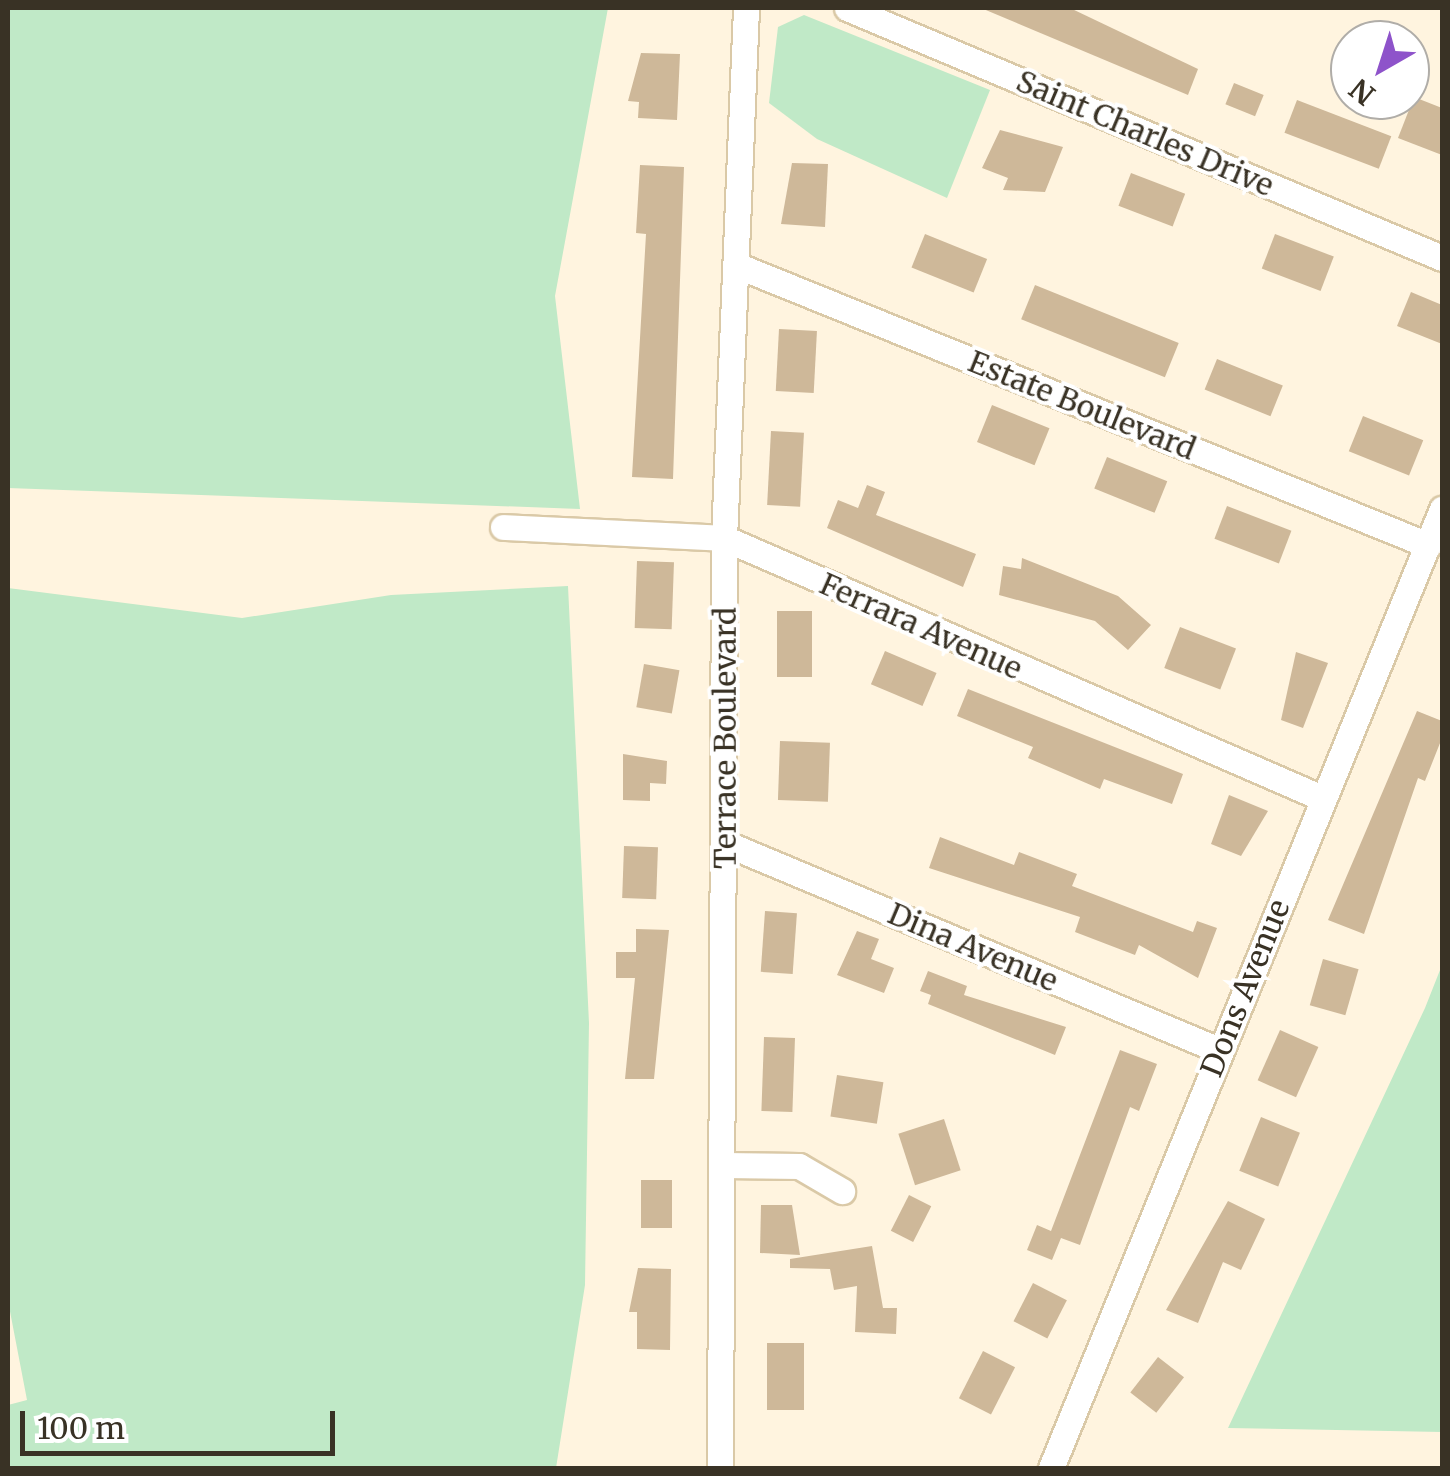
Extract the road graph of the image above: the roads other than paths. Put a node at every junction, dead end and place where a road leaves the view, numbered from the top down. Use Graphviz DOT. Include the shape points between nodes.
graph roads {
  1 [pos="746,8"];
  2 [pos="847,8"];
  3 [pos="1442,258"];
  4 [pos="736,265"];
  5 [pos="1442,509"];
  6 [pos="503,526"];
  7 [pos="724,538"];
  8 [pos="1428,545"];
  9 [pos="1322,798"];
  10 [pos="727,844"];
  11 [pos="1219,1050"];
  12 [pos="724,1166"];
  13 [pos="842,1190"];
  14 [pos="720,1468"];
  15 [pos="1051,1468"];
  1 -- 4 [label="street, Terrace Boulevard"];
  2 -- 3 [label="street, Saint Charles Drive"];
  4 -- 7 [label="street, Terrace Boulevard"];
  4 -- 8 [label="street, Estate Boulevard"];
  5 -- 8 [label="street, Dons Avenue"];
  6 -- 7 [label="street, Ferrara Avenue"];
  7 -- 9 [label="street, Ferrara Avenue"];
  7 -- 10 [label="street, Terrace Boulevard"];
  8 -- 9 [label="street, Dons Avenue"];
  9 -- 11 [label="street, Dons Avenue"];
  10 -- 11 [label="street, Dina Avenue"];
  10 -- 12 [label="street, Terrace Boulevard"];
  11 -- 15 [label="street, Dons Avenue"];
  12 -- 13 [label="street" via="799,1166"];
  12 -- 14 [label="street, Terrace Boulevard"];
}
